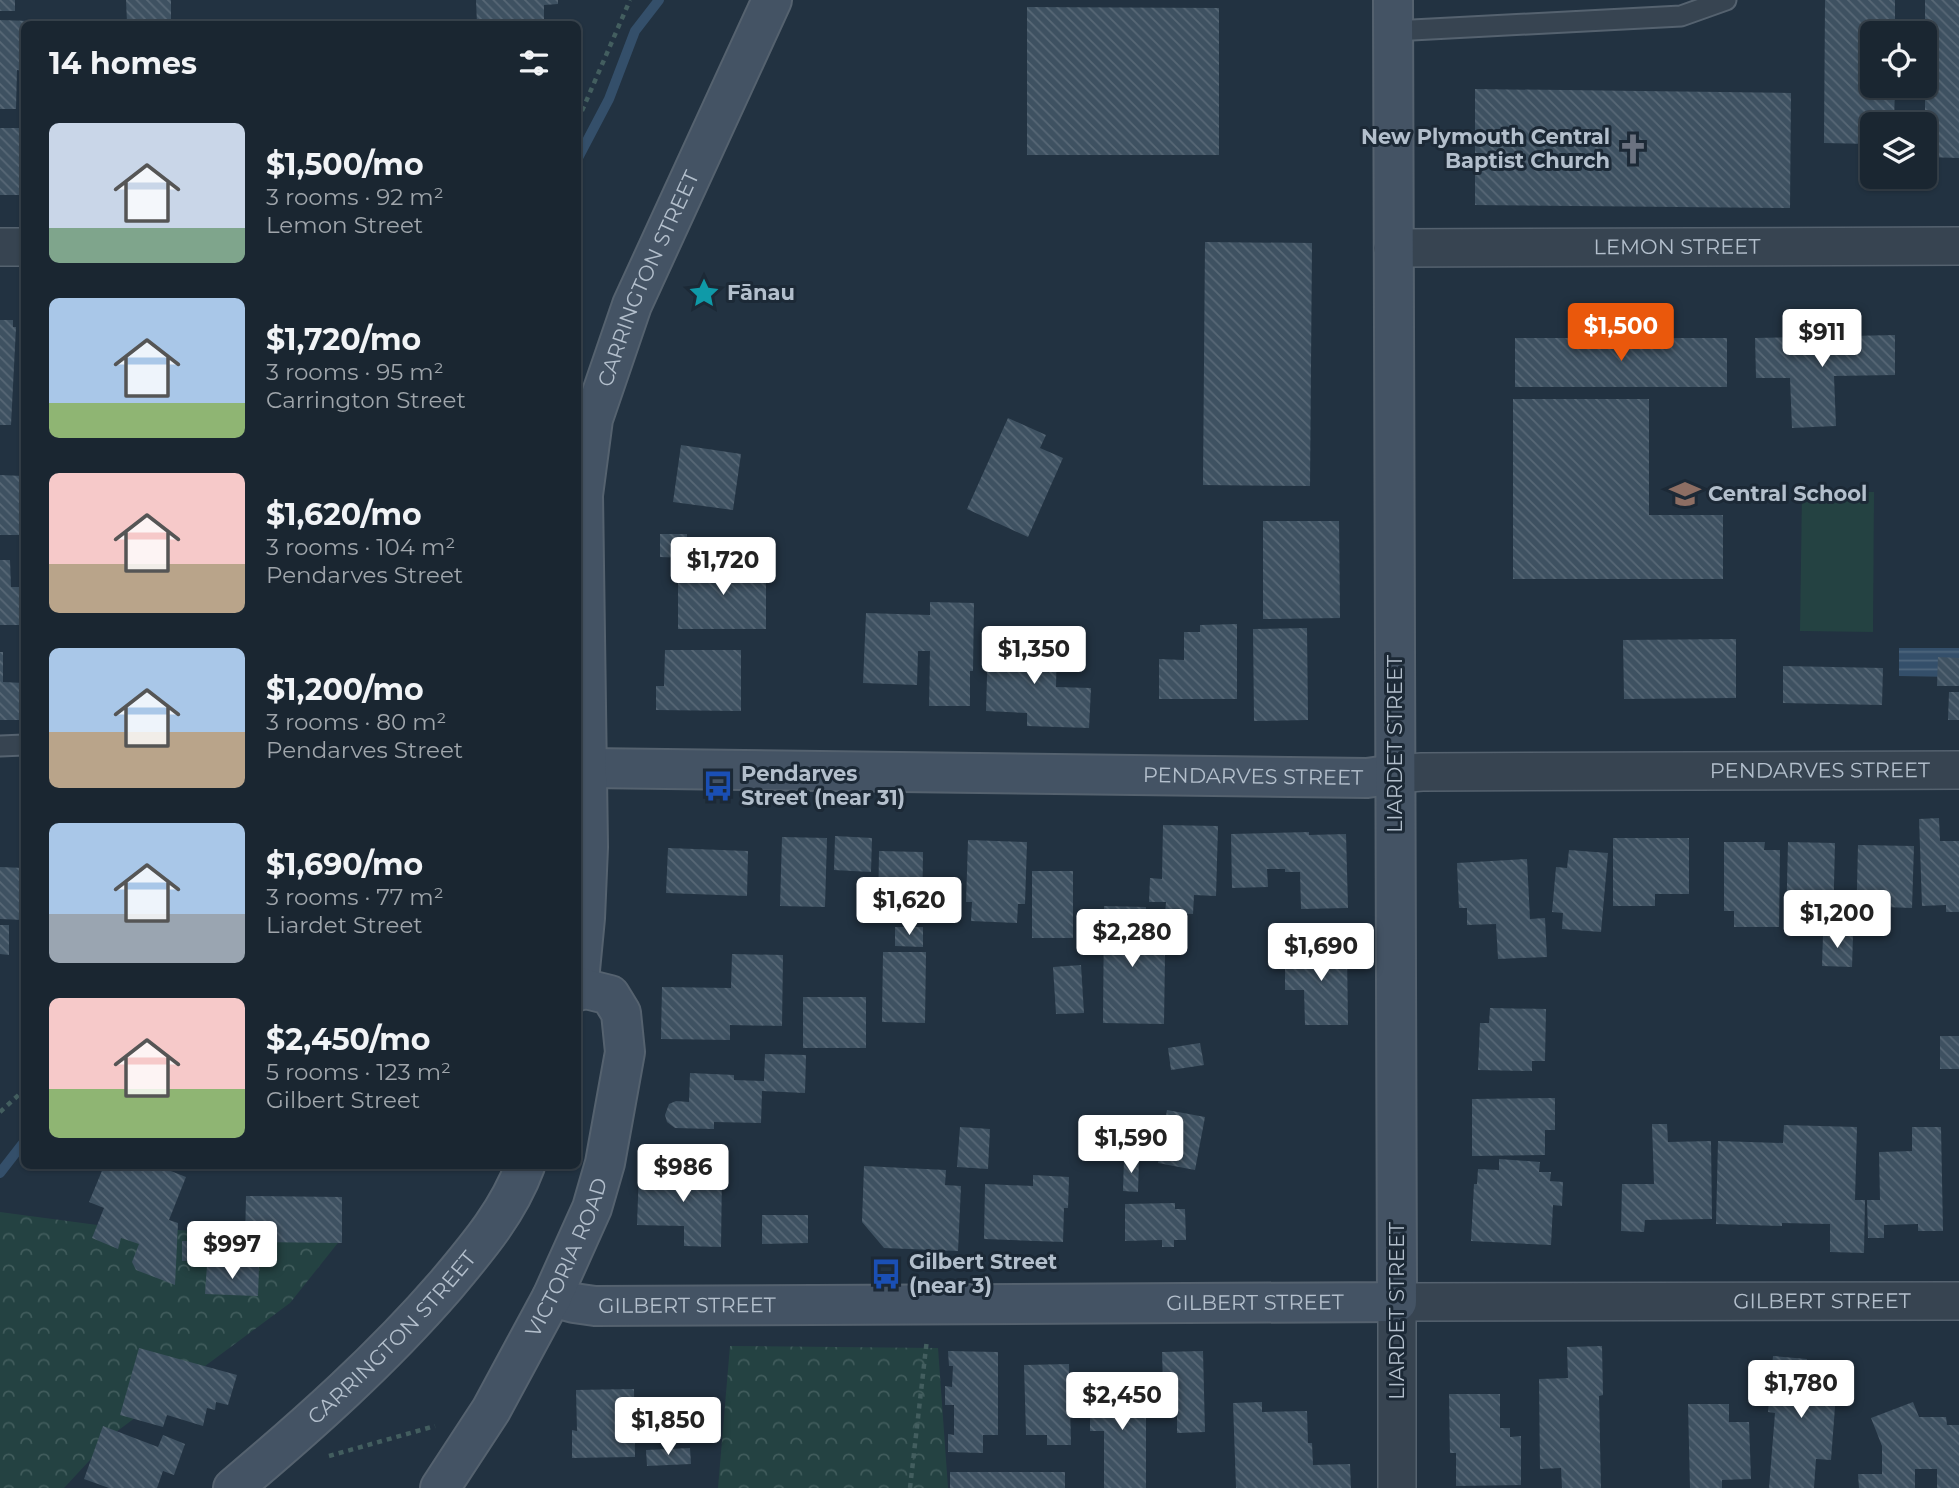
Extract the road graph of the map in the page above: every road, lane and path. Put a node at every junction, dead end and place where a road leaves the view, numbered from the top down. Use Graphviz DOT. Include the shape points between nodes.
graph roads {
  1 [pos="630,0"];
  2 [pos="772,0"];
  3 [pos="1726,0"];
  4 [pos="1393,15"];
  5 [pos="581,113"];
  6 [pos="1959,246"];
  7 [pos="0,247"];
  8 [pos="21,247"];
  9 [pos="1393,247"];
  10 [pos="21,745"];
  11 [pos="0,746"];
  12 [pos="588,768"];
  13 [pos="1959,770"];
  14 [pos="1395,774"];
  15 [pos="581,946"];
  16 [pos="581,990"];
  17 [pos="21,1093"];
  18 [pos="0,1112"];
  19 [pos="525,1169"];
  20 [pos="552,1297"];
  21 [pos="1959,1301"];
  22 [pos="1397,1302"];
  23 [pos="931,1304"];
  24 [pos="439,1425"];
  25 [pos="320,1459"];
  26 [pos="233,1488"];
  27 [pos="440,1488"];
  28 [pos="910,1488"];
  29 [pos="1397,1488"];
  1 -- 5 [label="path"];
  2 -- 12 [label="street, CARRINGTON STREET" via="632,305 593,419 583,495"];
  3 -- 4 [label="lane" via="1681,16"];
  4 -- 9 [label="street, LIARDET STREET"];
  6 -- 9 [label="street, LEMON STREET"];
  7 -- 8 [label="street"];
  9 -- 14 [label="street, LIARDET STREET"];
  10 -- 11 [label="lane"];
  12 -- 14 [label="street, PENDARVES STREET" via="1367,778"];
  12 -- 15 [label="street, CARRINGTON STREET"];
  13 -- 14 [label="street, PENDARVES STREET"];
  14 -- 22 [label="street, LIARDET STREET"];
  16 -- 20 [label="street, VICTORIA ROAD" via="610,995 621,1013 625,1052 592,1208"];
  17 -- 18 [label="path"];
  19 -- 26 [label="street, CARRINGTON STREET" via="481,1243 431,1302 361,1376"];
  20 -- 23 [label="street, GILBERT STREET" via="595,1306"];
  20 -- 27 [label="street, VICTORIA ROAD" via="491,1410"];
  21 -- 22 [label="street, GILBERT STREET"];
  22 -- 23 [label="street, GILBERT STREET"];
  22 -- 29 [label="street, LIARDET STREET"];
  23 -- 28 [label="path"];
  24 -- 25 [label="path"];
}
